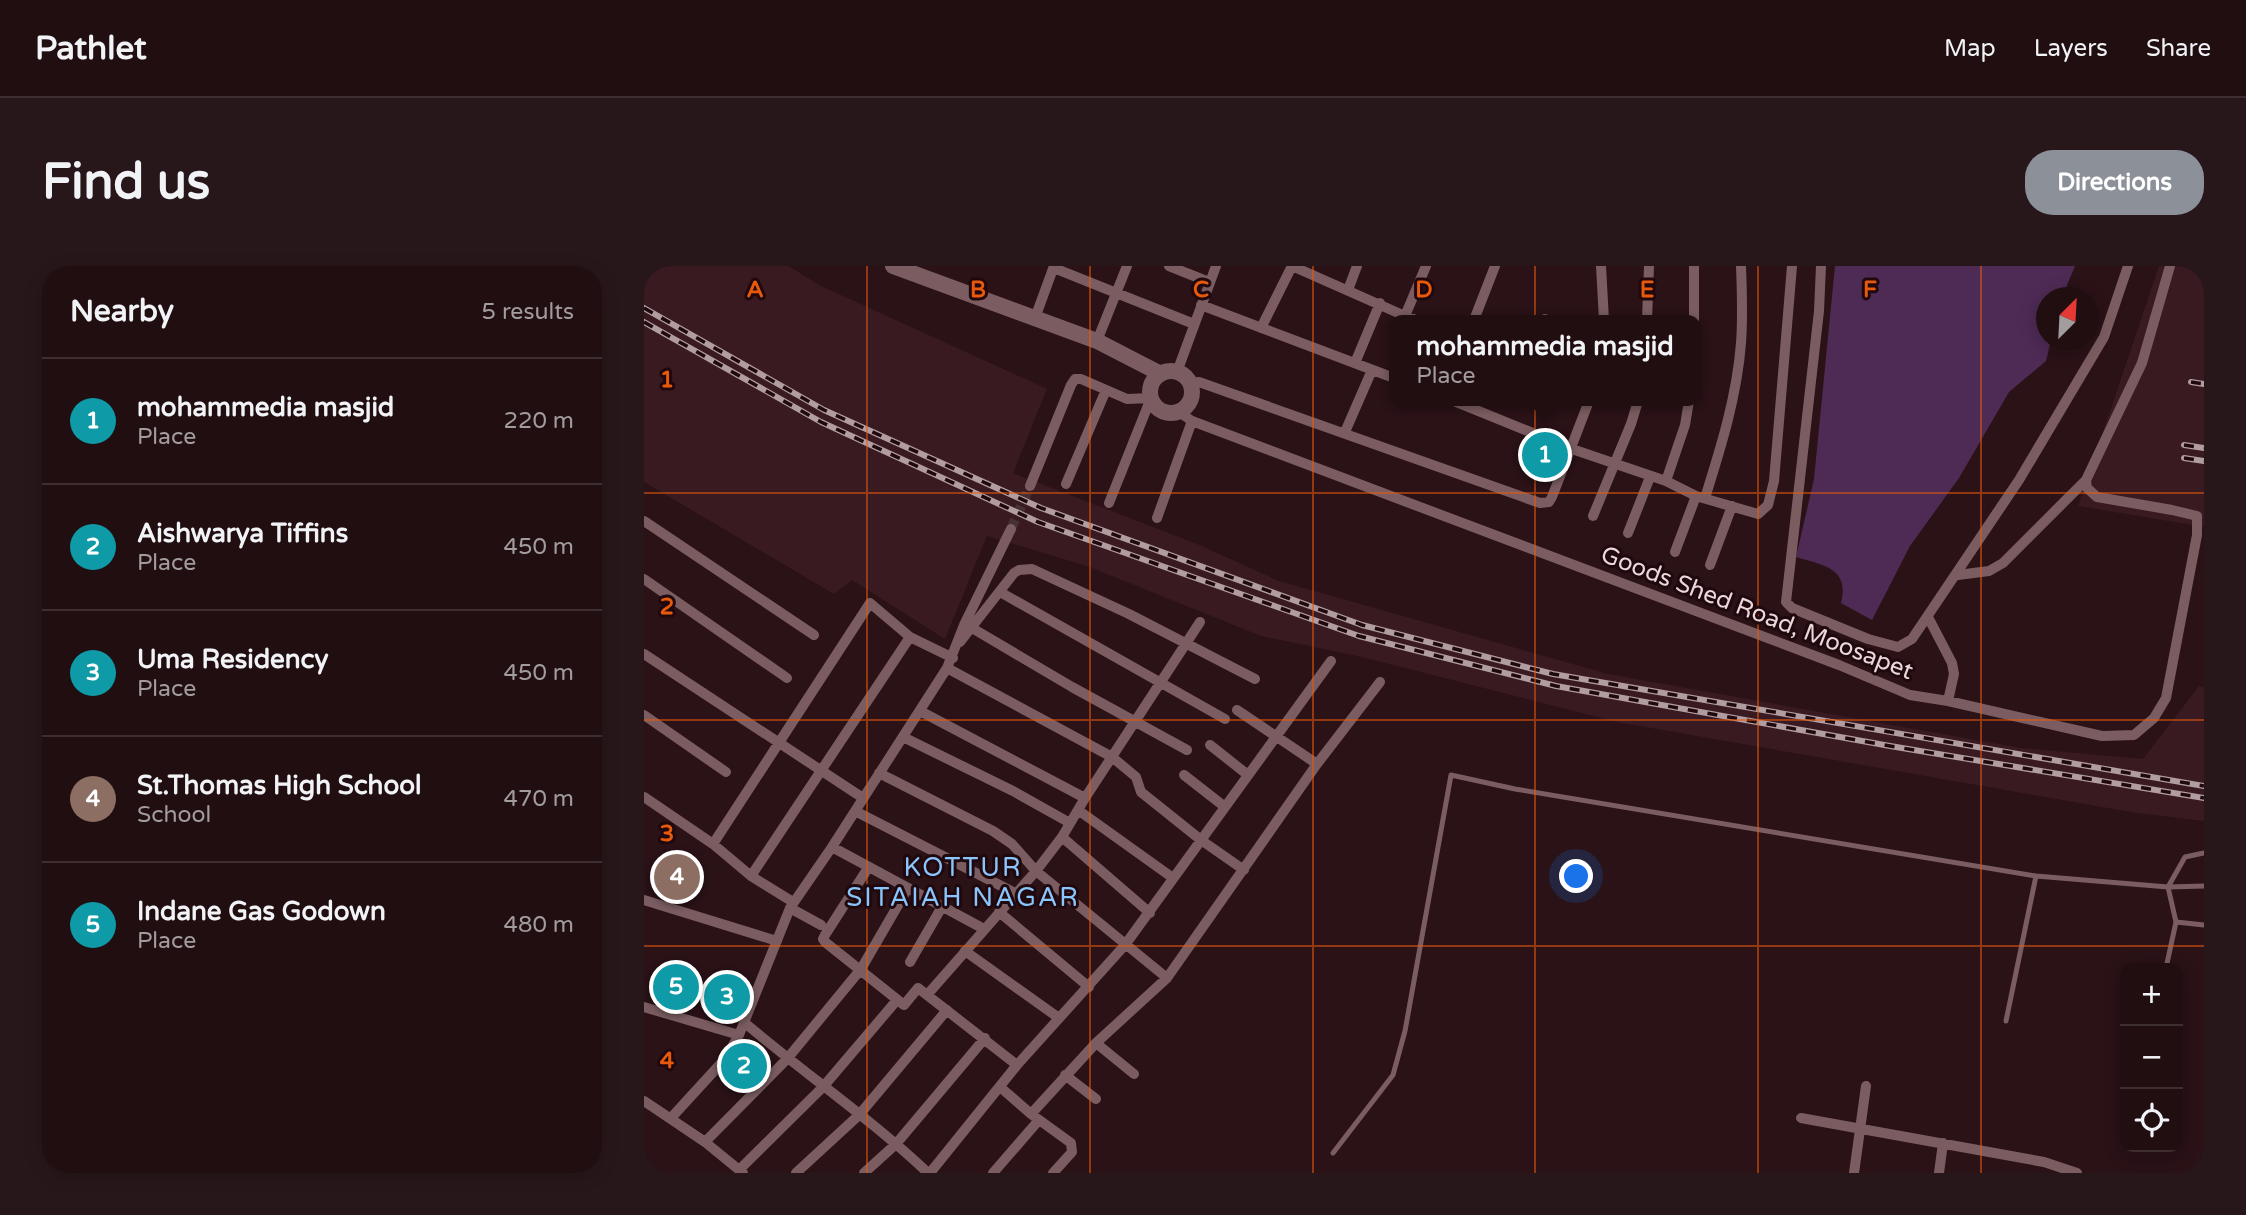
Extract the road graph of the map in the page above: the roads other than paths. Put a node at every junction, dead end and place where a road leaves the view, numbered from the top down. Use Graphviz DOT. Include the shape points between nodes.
graph roads {
  1 [pos="892,266"];
  2 [pos="1127,266"];
  3 [pos="1169,266"];
  4 [pos="1216,266"];
  5 [pos="1292,266"];
  6 [pos="1357,266"];
  7 [pos="1426,266"];
  8 [pos="1495,266"];
  9 [pos="1601,266"];
  10 [pos="1649,266"];
  11 [pos="1694,266"];
  12 [pos="1741,266"];
  13 [pos="1792,266"];
  14 [pos="1821,266"];
  15 [pos="2128,266"];
  16 [pos="2170,266"];
  17 [pos="1054,267"];
  18 [pos="1209,282"];
  19 [pos="1348,290"];
  20 [pos="1116,294"];
  21 [pos="1380,303"];
  22 [pos="1201,305"];
  23 [pos="1403,315"];
  24 [pos="1405,315"];
  25 [pos="1476,315"];
  26 [pos="1604,315"];
  27 [pos="1647,315"];
  28 [pos="1694,315"];
  29 [pos="1035,318"];
  30 [pos="1194,324"];
  31 [pos="1262,328"];
  32 [pos="1097,341"];
  33 [pos="1355,363"];
  34 [pos="1372,370"];
  35 [pos="1176,376"];
  36 [pos="1389,376"];
  37 [pos="1105,390"];
  38 [pos="1151,398"];
  39 [pos="1466,406"];
  40 [pos="1587,406"];
  41 [pos="1636,406"];
  42 [pos="1688,406"];
  43 [pos="1186,416"];
  44 [pos="1345,432"];
  45 [pos="1572,449"];
  46 [pos="1614,464"];
  47 [pos="1650,477"];
  48 [pos="2086,480"];
  49 [pos="1666,481"];
  50 [pos="1066,484"];
  51 [pos="1030,486"];
  52 [pos="1701,497"];
  53 [pos="1109,503"];
  54 [pos="1731,506"];
  55 [pos="1592,516"];
  56 [pos="1157,517"];
  57 [pos="2201,517"];
  58 [pos="644,521"];
  59 [pos="1011,529"];
  60 [pos="1628,533"];
  61 [pos="1675,552"];
  62 [pos="1710,565"];
  63 [pos="1958,575"];
  64 [pos="644,579"];
  65 [pos="1000,592"];
  66 [pos="1928,617"];
  67 [pos="1200,622"];
  68 [pos="972,628"];
  69 [pos="814,635"];
  70 [pos="910,636"];
  71 [pos="1186,643"];
  72 [pos="644,654"];
  73 [pos="952,658"];
  74 [pos="1331,661"];
  75 [pos="787,678"];
  76 [pos="1255,679"];
  77 [pos="1380,682"];
  78 [pos="1160,683"];
  79 [pos="1948,701"];
  80 [pos="1237,710"];
  81 [pos="920,711"];
  82 [pos="644,715"];
  83 [pos="1225,719"];
  84 [pos="1135,720"];
  85 [pos="1275,736"];
  86 [pos="903,737"];
  87 [pos="779,743"];
  88 [pos="1210,745"];
  89 [pos="1187,750"];
  90 [pos="1112,757"];
  91 [pos="1317,764"];
  92 [pos="822,770"];
  93 [pos="726,772"];
  94 [pos="879,773"];
  95 [pos="1184,775"];
  96 [pos="1248,775"];
  97 [pos="644,797"];
  98 [pos="863,798"];
  99 [pos="1085,798"];
  100 [pos="1225,807"];
  101 [pos="1078,810"];
  102 [pos="855,811"];
  103 [pos="1070,823"];
  104 [pos="1062,837"];
  105 [pos="1201,840"];
  106 [pos="713,844"];
  107 [pos="832,847"];
  108 [pos="2204,853"];
  109 [pos="868,868"];
  110 [pos="1244,870"];
  111 [pos="1036,871"];
  112 [pos="751,876"];
  113 [pos="2036,876"];
  114 [pos="1173,878"];
  115 [pos="2204,886"];
  116 [pos="2168,887"];
  117 [pos="908,888"];
  118 [pos="1015,893"];
  119 [pos="644,900"];
  120 [pos="791,905"];
  121 [pos="943,905"];
  122 [pos="999,912"];
  123 [pos="1150,913"];
  124 [pos="2176,922"];
  125 [pos="821,925"];
  126 [pos="2204,925"];
  127 [pos="984,929"];
  128 [pos="777,941"];
  129 [pos="1125,945"];
  130 [pos="965,951"];
  131 [pos="911,962"];
  132 [pos="2167,963"];
  133 [pos="861,969"];
  134 [pos="1167,978"];
  135 [pos="1089,986"];
  136 [pos="927,995"];
  137 [pos="897,1000"];
  138 [pos="644,1007"];
  139 [pos="947,1010"];
  140 [pos="1059,1018"];
  141 [pos="2006,1021"];
  142 [pos="745,1023"];
  143 [pos="739,1035"];
  144 [pos="985,1038"];
  145 [pos="1096,1043"];
  146 [pos="787,1059"];
  147 [pos="1017,1065"];
  148 [pos="1134,1074"];
  149 [pos="1065,1075"];
  150 [pos="1867,1086"];
  151 [pos="823,1087"];
  152 [pos="1000,1087"];
  153 [pos="1096,1100"];
  154 [pos="644,1101"];
  155 [pos="859,1115"];
  156 [pos="1035,1117"];
  157 [pos="671,1118"];
  158 [pos="1801,1118"];
  159 [pos="1860,1129"];
  160 [pos="705,1142"];
  161 [pos="1943,1143"];
  162 [pos="896,1144"];
  163 [pos="1333,1153"];
  164 [pos="741,1172"];
  165 [pos="796,1173"];
  166 [pos="864,1173"];
  167 [pos="929,1173"];
  168 [pos="993,1173"];
  169 [pos="1054,1173"];
  170 [pos="1854,1173"];
  171 [pos="1939,1173"];
  172 [pos="2077,1173"];
  1 -- 29 [label="street"];
  2 -- 20 [label="street"];
  3 -- 18 [label="street"];
  4 -- 18 [label="street"];
  5 -- 19 [label="street"];
  5 -- 31 [label="street"];
  6 -- 19 [label="street"];
  7 -- 24 [label="street"];
  8 -- 25 [label="street"];
  9 -- 26 [label="street"];
  10 -- 27 [label="street"];
  11 -- 28 [label="street"];
  12 -- 52 [label="street" via="1741,344 1735,386 1725,433"];
  13 -- 54 [label="street" via="1771,496 1758,514"];
  14 -- 66 [label="street" via="1786,602 1843,629 1898,647 1913,639"];
  15 -- 63 [label="street" via="2104,337"];
  16 -- 48 [label="street" via="2142,363"];
  17 -- 20 [label="street"];
  17 -- 29 [label="street"];
  18 -- 22 [label="street"];
  19 -- 21 [label="street"];
  20 -- 30 [label="street"];
  20 -- 32 [label="street"];
  21 -- 23 [label="street"];
  21 -- 33 [label="street"];
  22 -- 30 [label="street"];
  22 -- 31 [label="street"];
  29 -- 32 [label="street"];
  30 -- 35 [label="street"];
  31 -- 33 [label="street"];
  32 -- 35 [label="street"];
  33 -- 34 [label="street"];
  34 -- 36 [label="street"];
  34 -- 44 [label="street"];
  35 -- 38 [label="street" via="1152,384"];
  35 -- 43 [label="street" via="1192,390"];
  35 -- 44 [label="street"];
  37 -- 38 [label="street" via="1127,399"];
  37 -- 50 [label="street"];
  37 -- 51 [label="street" via="1075,379"];
  38 -- 43 [label="street" via="1165,412"];
  38 -- 53 [label="street"];
  39 -- 45 [label="street"];
  40 -- 45 [label="street"];
  41 -- 46 [label="street"];
  42 -- 49 [label="street"];
  43 -- 56 [label="street"];
  43 -- 79 [label="street, Goods Shed Road, Moosapet" via="1910,695"];
  44 -- 45 [label="street" via="1540,503 1552,497"];
  45 -- 46 [label="street"];
  46 -- 47 [label="street"];
  46 -- 55 [label="street"];
  47 -- 49 [label="street"];
  47 -- 60 [label="street"];
  48 -- 57 [label="street, Goods Shed Road, Moosapet" via="2096,497"];
  48 -- 63 [label="street" via="2003,563 1989,571"];
  49 -- 52 [label="street"];
  52 -- 54 [label="street"];
  52 -- 61 [label="street"];
  54 -- 62 [label="street"];
  57 -- 79 [label="street, Goods Shed Road, Moosapet" via="2166,698 2154,718 2134,735 2102,736"];
  58 -- 69 [label="street"];
  59 -- 73 [label="street"];
  63 -- 66 [label="street"];
  64 -- 75 [label="street"];
  65 -- 68 [label="street"];
  65 -- 71 [label="street" via="1014,573 1032,569"];
  65 -- 78 [label="street"];
  66 -- 79 [label="street" via="1952,663"];
  67 -- 71 [label="street"];
  68 -- 73 [label="street"];
  68 -- 84 [label="street"];
  70 -- 73 [label="street"];
  70 -- 87 [label="street" via="870,603"];
  70 -- 92 [label="street"];
  71 -- 76 [label="street"];
  71 -- 78 [label="street"];
  72 -- 87 [label="street"];
  73 -- 81 [label="street"];
  73 -- 90 [label="street"];
  74 -- 85 [label="street"];
  77 -- 91 [label="street"];
  78 -- 83 [label="street"];
  78 -- 84 [label="street"];
  80 -- 85 [label="street"];
  81 -- 86 [label="street"];
  81 -- 99 [label="street"];
  82 -- 93 [label="street"];
  84 -- 89 [label="street"];
  84 -- 90 [label="street"];
  85 -- 91 [label="street"];
  85 -- 96 [label="street"];
  86 -- 94 [label="street"];
  86 -- 103 [label="street"];
  87 -- 92 [label="street"];
  87 -- 106 [label="street"];
  88 -- 96 [label="street"];
  90 -- 99 [label="street"];
  90 -- 105 [label="street" via="1136,777 1141,792"];
  91 -- 110 [label="street"];
  92 -- 98 [label="street"];
  92 -- 112 [label="street"];
  94 -- 98 [label="street"];
  94 -- 111 [label="street" via="993,831"];
  95 -- 100 [label="street"];
  96 -- 100 [label="street"];
  97 -- 106 [label="street"];
  98 -- 102 [label="street"];
  99 -- 101 [label="street"];
  100 -- 105 [label="street"];
  101 -- 103 [label="street"];
  101 -- 114 [label="street"];
  102 -- 107 [label="street"];
  102 -- 118 [label="street"];
  103 -- 104 [label="street"];
  104 -- 111 [label="street"];
  104 -- 123 [label="street"];
  105 -- 110 [label="street"];
  105 -- 114 [label="street"];
  106 -- 112 [label="street"];
  107 -- 109 [label="street"];
  107 -- 120 [label="street"];
  108 -- 116 [label="lane" via="2185,857"];
  109 -- 117 [label="street"];
  109 -- 133 [label="street" via="823,939"];
  110 -- 134 [label="street"];
  111 -- 118 [label="street"];
  111 -- 129 [label="street"];
  112 -- 120 [label="street"];
  113 -- 116 [label="lane"];
  113 -- 141 [label="lane"];
  113 -- 163 [label="lane" via="1451,775 1393,1075"];
  114 -- 123 [label="street"];
  115 -- 116 [label="lane"];
  116 -- 124 [label="lane"];
  117 -- 121 [label="street"];
  117 -- 133 [label="street"];
  118 -- 122 [label="street"];
  119 -- 128 [label="street"];
  120 -- 125 [label="street"];
  120 -- 128 [label="street"];
  121 -- 127 [label="street"];
  121 -- 131 [label="street"];
  122 -- 127 [label="street"];
  122 -- 135 [label="street"];
  123 -- 129 [label="street"];
  124 -- 126 [label="lane"];
  124 -- 132 [label="lane"];
  127 -- 130 [label="street"];
  128 -- 142 [label="street"];
  129 -- 134 [label="street"];
  129 -- 135 [label="street"];
  130 -- 136 [label="street"];
  130 -- 140 [label="street"];
  133 -- 137 [label="street"];
  133 -- 146 [label="street"];
  134 -- 145 [label="street"];
  135 -- 140 [label="street"];
  136 -- 137 [label="street" via="918,988 904,1005"];
  136 -- 139 [label="street"];
  137 -- 151 [label="street"];
  138 -- 143 [label="street"];
  139 -- 144 [label="street"];
  139 -- 155 [label="street"];
  140 -- 147 [label="street"];
  142 -- 143 [label="street"];
  142 -- 146 [label="street"];
  143 -- 157 [label="street" via="725,1059"];
  144 -- 147 [label="street"];
  144 -- 162 [label="street"];
  145 -- 148 [label="street"];
  145 -- 149 [label="street"];
  146 -- 151 [label="street"];
  146 -- 160 [label="street"];
  147 -- 152 [label="street"];
  149 -- 153 [label="street"];
  149 -- 156 [label="street"];
  150 -- 159 [label="street"];
  151 -- 155 [label="street"];
  151 -- 164 [label="street"];
  152 -- 156 [label="street"];
  152 -- 167 [label="street"];
  154 -- 157 [label="street"];
  155 -- 162 [label="street"];
  155 -- 165 [label="street"];
  156 -- 168 [label="street"];
  156 -- 169 [label="street" via="1071,1143 1072,1152"];
  157 -- 160 [label="street"];
  158 -- 159 [label="street"];
  159 -- 161 [label="street"];
  159 -- 170 [label="street"];
  160 -- 164 [label="street"];
  161 -- 171 [label="street"];
  161 -- 172 [label="street" via="2044,1162"];
  162 -- 166 [label="street"];
  162 -- 167 [label="street"];
}
